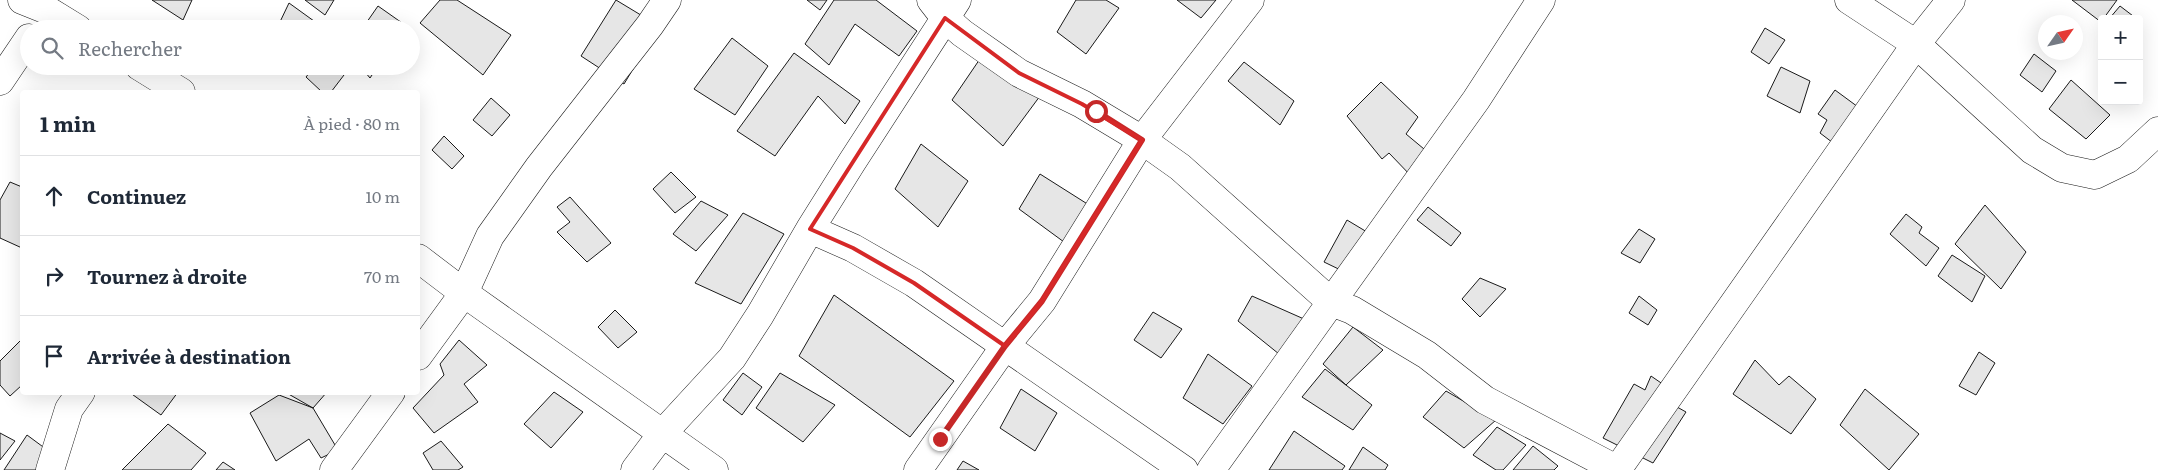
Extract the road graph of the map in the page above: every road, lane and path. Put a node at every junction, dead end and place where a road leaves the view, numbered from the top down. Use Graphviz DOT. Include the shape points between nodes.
graph roads {
  1 [pos="22,0"];
  2 [pos="667,0"];
  3 [pos="1250,0"];
  4 [pos="1541,0"];
  5 [pos="1849,0"];
  6 [pos="1950,0"];
  7 [pos="944,6"];
  8 [pos="41,19"];
  9 [pos="1916,44"];
  10 [pos="20,51"];
  11 [pos="154,75"];
  12 [pos="0,81"];
  13 [pos="178,90"];
  14 [pos="2158,132"];
  15 [pos="1142,140"];
  16 [pos="810,229"];
  17 [pos="420,260"];
  18 [pos="464,293"];
  19 [pos="1331,302"];
  20 [pos="1005,346"];
  21 [pos="420,353"];
  22 [pos="79,395"];
  23 [pos="389,395"];
  24 [pos="662,434"];
  25 [pos="50,470"];
  26 [pos="334,470"];
  27 [pos="635,470"];
  28 [pos="714,470"];
  29 [pos="918,470"];
  30 [pos="1184,470"];
  31 [pos="1211,470"];
  32 [pos="1618,470"];
  1 -- 8 [label="street"];
  2 -- 18 [label="street" via="490,236"];
  3 -- 15 [label="street"];
  4 -- 19 [label="street" via="1476,100"];
  5 -- 9 [label="street"];
  6 -- 9 [label="street"];
  7 -- 15 [label="street" via="962,33 1020,73 1082,104"];
  7 -- 16 [label="street"];
  9 -- 14 [label="street" via="2032,150 2062,168 2095,175 2128,159"];
  9 -- 32 [label="street"];
  10 -- 12 [label="street"];
  11 -- 13 [label="street"];
  15 -- 19 [label="street" via="1207,189"];
  15 -- 20 [label="street" via="1042,301"];
  16 -- 20 [label="street" via="853,248 914,283"];
  16 -- 24 [label="street" via="732,358"];
  17 -- 18 [label="street"];
  18 -- 21 [label="street"];
  18 -- 24 [label="street"];
  19 -- 31 [label="street"];
  19 -- 32 [label="street" via="1352,310 1427,355 1485,400"];
  20 -- 29 [label="street"];
  20 -- 30 [label="street"];
  22 -- 25 [label="street" via="69,409"];
  23 -- 26 [label="street"];
  24 -- 27 [label="street"];
  24 -- 28 [label="street"];
}
